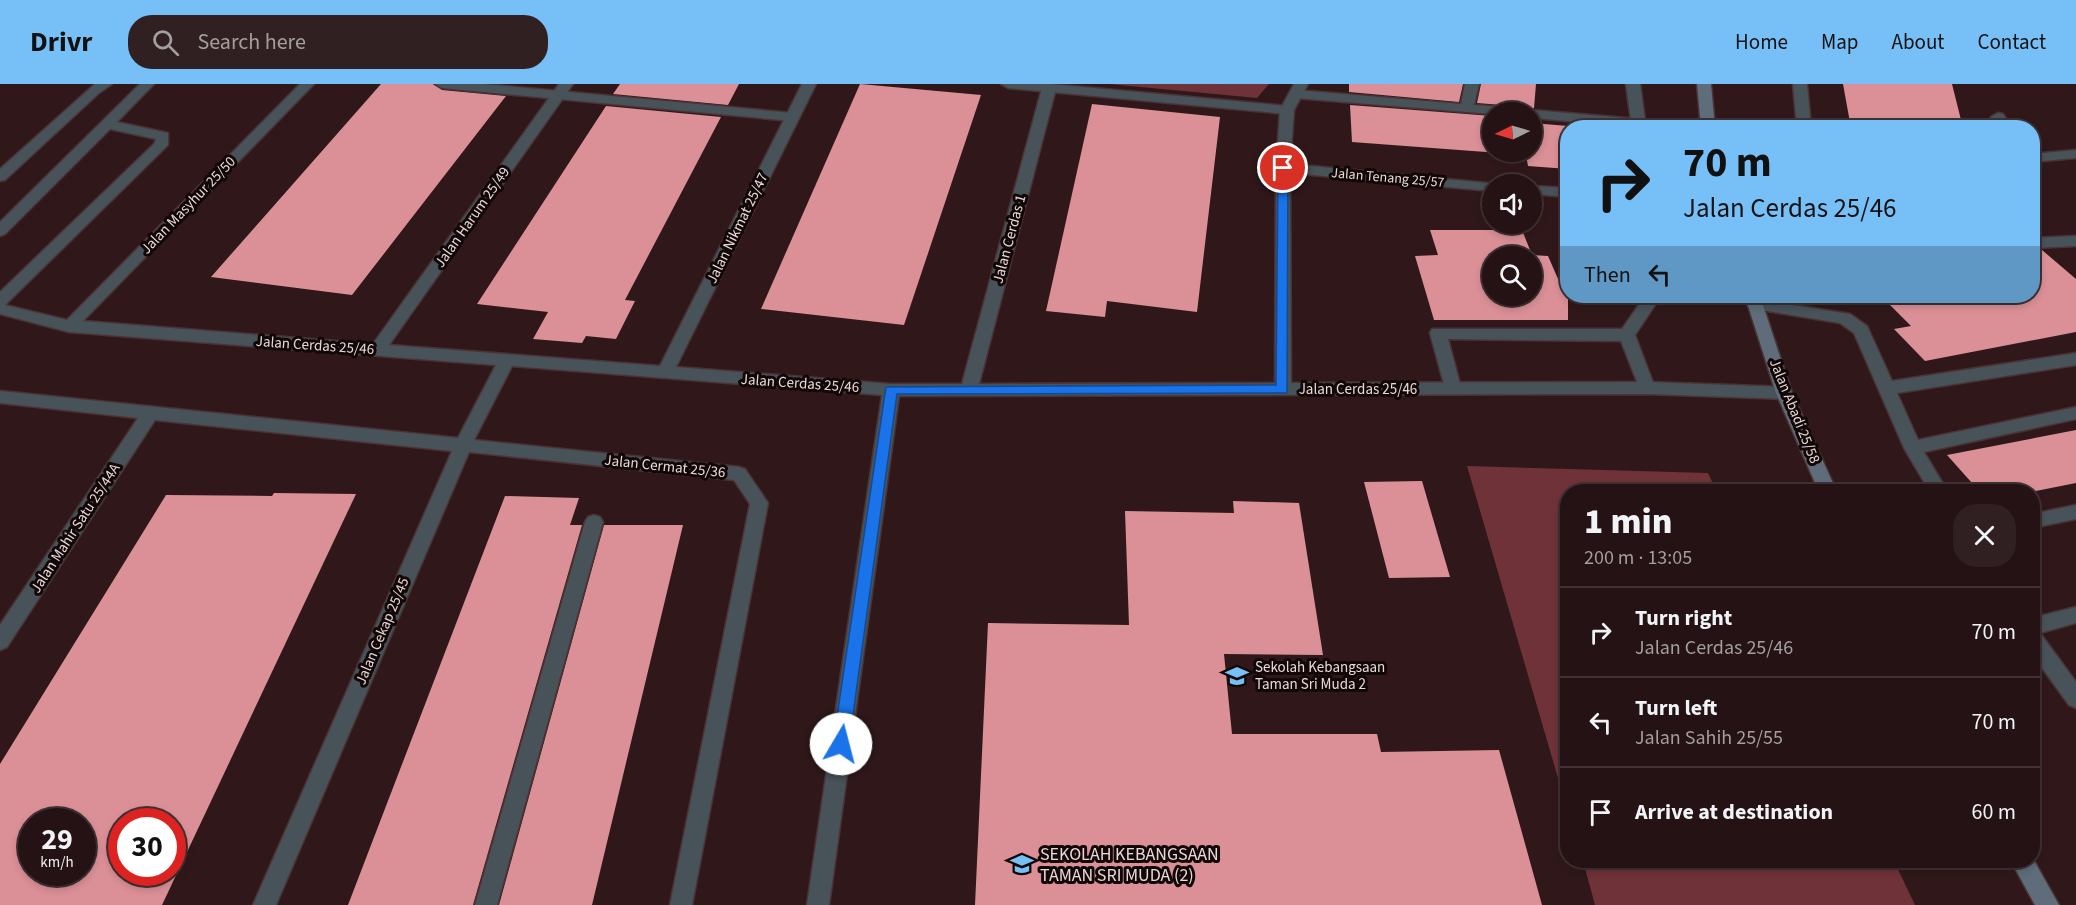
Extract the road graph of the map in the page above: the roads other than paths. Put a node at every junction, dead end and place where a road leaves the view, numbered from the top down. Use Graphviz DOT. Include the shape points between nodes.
graph roads {
  1 [pos="105,84"];
  2 [pos="147,84"];
  3 [pos="307,84"];
  4 [pos="442,84"];
  5 [pos="808,84"];
  6 [pos="1008,84"];
  7 [pos="1473,84"];
  8 [pos="1633,84"];
  9 [pos="1704,84"];
  10 [pos="1800,84"];
  11 [pos="1049,88"];
  12 [pos="562,89"];
  13 [pos="1299,89"];
  14 [pos="1467,108"];
  15 [pos="1482,109"];
  16 [pos="1287,110"];
  17 [pos="1542,115"];
  18 [pos="792,117"];
  19 [pos="1590,120"];
  20 [pos="1638,120"];
  21 [pos="1707,120"];
  22 [pos="1803,120"];
  23 [pos="106,124"];
  24 [pos="2076,154"];
  25 [pos="2040,157"];
  26 [pos="1283,168"];
  27 [pos="0,177"];
  28 [pos="1482,186"];
  29 [pos="1542,191"];
  30 [pos="1560,193"];
  31 [pos="0,231"];
  32 [pos="2076,241"];
  33 [pos="2040,243"];
  34 [pos="0,301"];
  35 [pos="1649,303"];
  36 [pos="1755,303"];
  37 [pos="1769,303"];
  38 [pos="0,309"];
  39 [pos="69,326"];
  40 [pos="1628,335"];
  41 [pos="377,350"];
  42 [pos="2076,359"];
  43 [pos="507,360"];
  44 [pos="665,373"];
  45 [pos="1453,388"];
  46 [pos="1647,388"];
  47 [pos="1889,388"];
  48 [pos="1283,389"];
  49 [pos="891,390"];
  50 [pos="969,390"];
  51 [pos="1784,393"];
  52 [pos="0,397"];
  53 [pos="2076,413"];
  54 [pos="150,414"];
  55 [pos="463,445"];
  56 [pos="1913,448"];
  57 [pos="1824,484"];
  58 [pos="1934,484"];
  59 [pos="2076,512"];
  60 [pos="2040,519"];
  61 [pos="594,522"];
  62 [pos="2076,615"];
  63 [pos="2040,625"];
  64 [pos="0,642"];
  65 [pos="2040,648"];
  66 [pos="2076,699"];
  67 [pos="2026,868"];
  68 [pos="264,905"];
  69 [pos="486,905"];
  70 [pos="681,905"];
  71 [pos="818,905"];
  72 [pos="2048,905"];
  1 -- 27 [label="street"];
  2 -- 23 [label="street"];
  3 -- 39 [label="street, Jalan Masyhur 25/50"];
  4 -- 12 [label="street"];
  5 -- 18 [label="street, Jalan Nikmat 25/47"];
  6 -- 11 [label="street"];
  7 -- 14 [label="street"];
  8 -- 20 [label="street"];
  9 -- 21 [label="street"];
  10 -- 22 [label="street"];
  11 -- 16 [label="street"];
  11 -- 50 [label="street, Jalan Cerdas 1"];
  12 -- 18 [label="street"];
  12 -- 41 [label="street, Jalan Harum 25/49"];
  13 -- 14 [label="street"];
  13 -- 16 [label="street"];
  14 -- 15 [label="street"];
  16 -- 26 [label="street"];
  17 -- 19 [label="street"];
  18 -- 44 [label="street, Jalan Nikmat 25/47"];
  23 -- 31 [label="street"];
  23 -- 34 [label="street" via="163,136 161,145"];
  24 -- 25 [label="street"];
  26 -- 28 [label="street, Jalan Tenang 25/57"];
  26 -- 48 [label="street"];
  29 -- 30 [label="street"];
  32 -- 33 [label="street"];
  35 -- 40 [label="street"];
  36 -- 51 [label="street, Jalan Abadi 25/58"];
  37 -- 47 [label="street" via="1844,318 1861,330"];
  38 -- 39 [label="street, Jalan Cerdas 25/46"];
  39 -- 41 [label="street, Jalan Cerdas 25/46"];
  40 -- 45 [label="street" via="1438,333"];
  40 -- 46 [label="street"];
  41 -- 43 [label="street, Jalan Cerdas 25/46"];
  42 -- 47 [label="street"];
  43 -- 44 [label="street, Jalan Cerdas 25/46"];
  43 -- 55 [label="street, Jalan Cekap 25/45"];
  44 -- 49 [label="street, Jalan Cerdas 25/46"];
  45 -- 46 [label="street, Jalan Cerdas 25/46"];
  45 -- 48 [label="street, Jalan Cerdas 25/46"];
  46 -- 51 [label="street, Jalan Cerdas 25/46"];
  47 -- 56 [label="street"];
  48 -- 50 [label="street, Jalan Cerdas 25/46"];
  49 -- 50 [label="street, Jalan Cerdas 25/46"];
  49 -- 71 [label="street"];
  51 -- 57 [label="street, Jalan Abadi 25/58"];
  52 -- 54 [label="street, Jalan Cermat 25/36"];
  53 -- 56 [label="street"];
  54 -- 55 [label="street, Jalan Cermat 25/36"];
  54 -- 64 [label="street, Jalan Mahir Satu 25/44A"];
  55 -- 68 [label="street, Jalan Cekap 25/45"];
  55 -- 70 [label="street, Jalan Cermat 25/36" via="739,474 759,503"];
  56 -- 58 [label="street"];
  59 -- 60 [label="street"];
  61 -- 69 [label="street"];
  62 -- 63 [label="street"];
  65 -- 66 [label="street"];
  67 -- 72 [label="street"];
}
